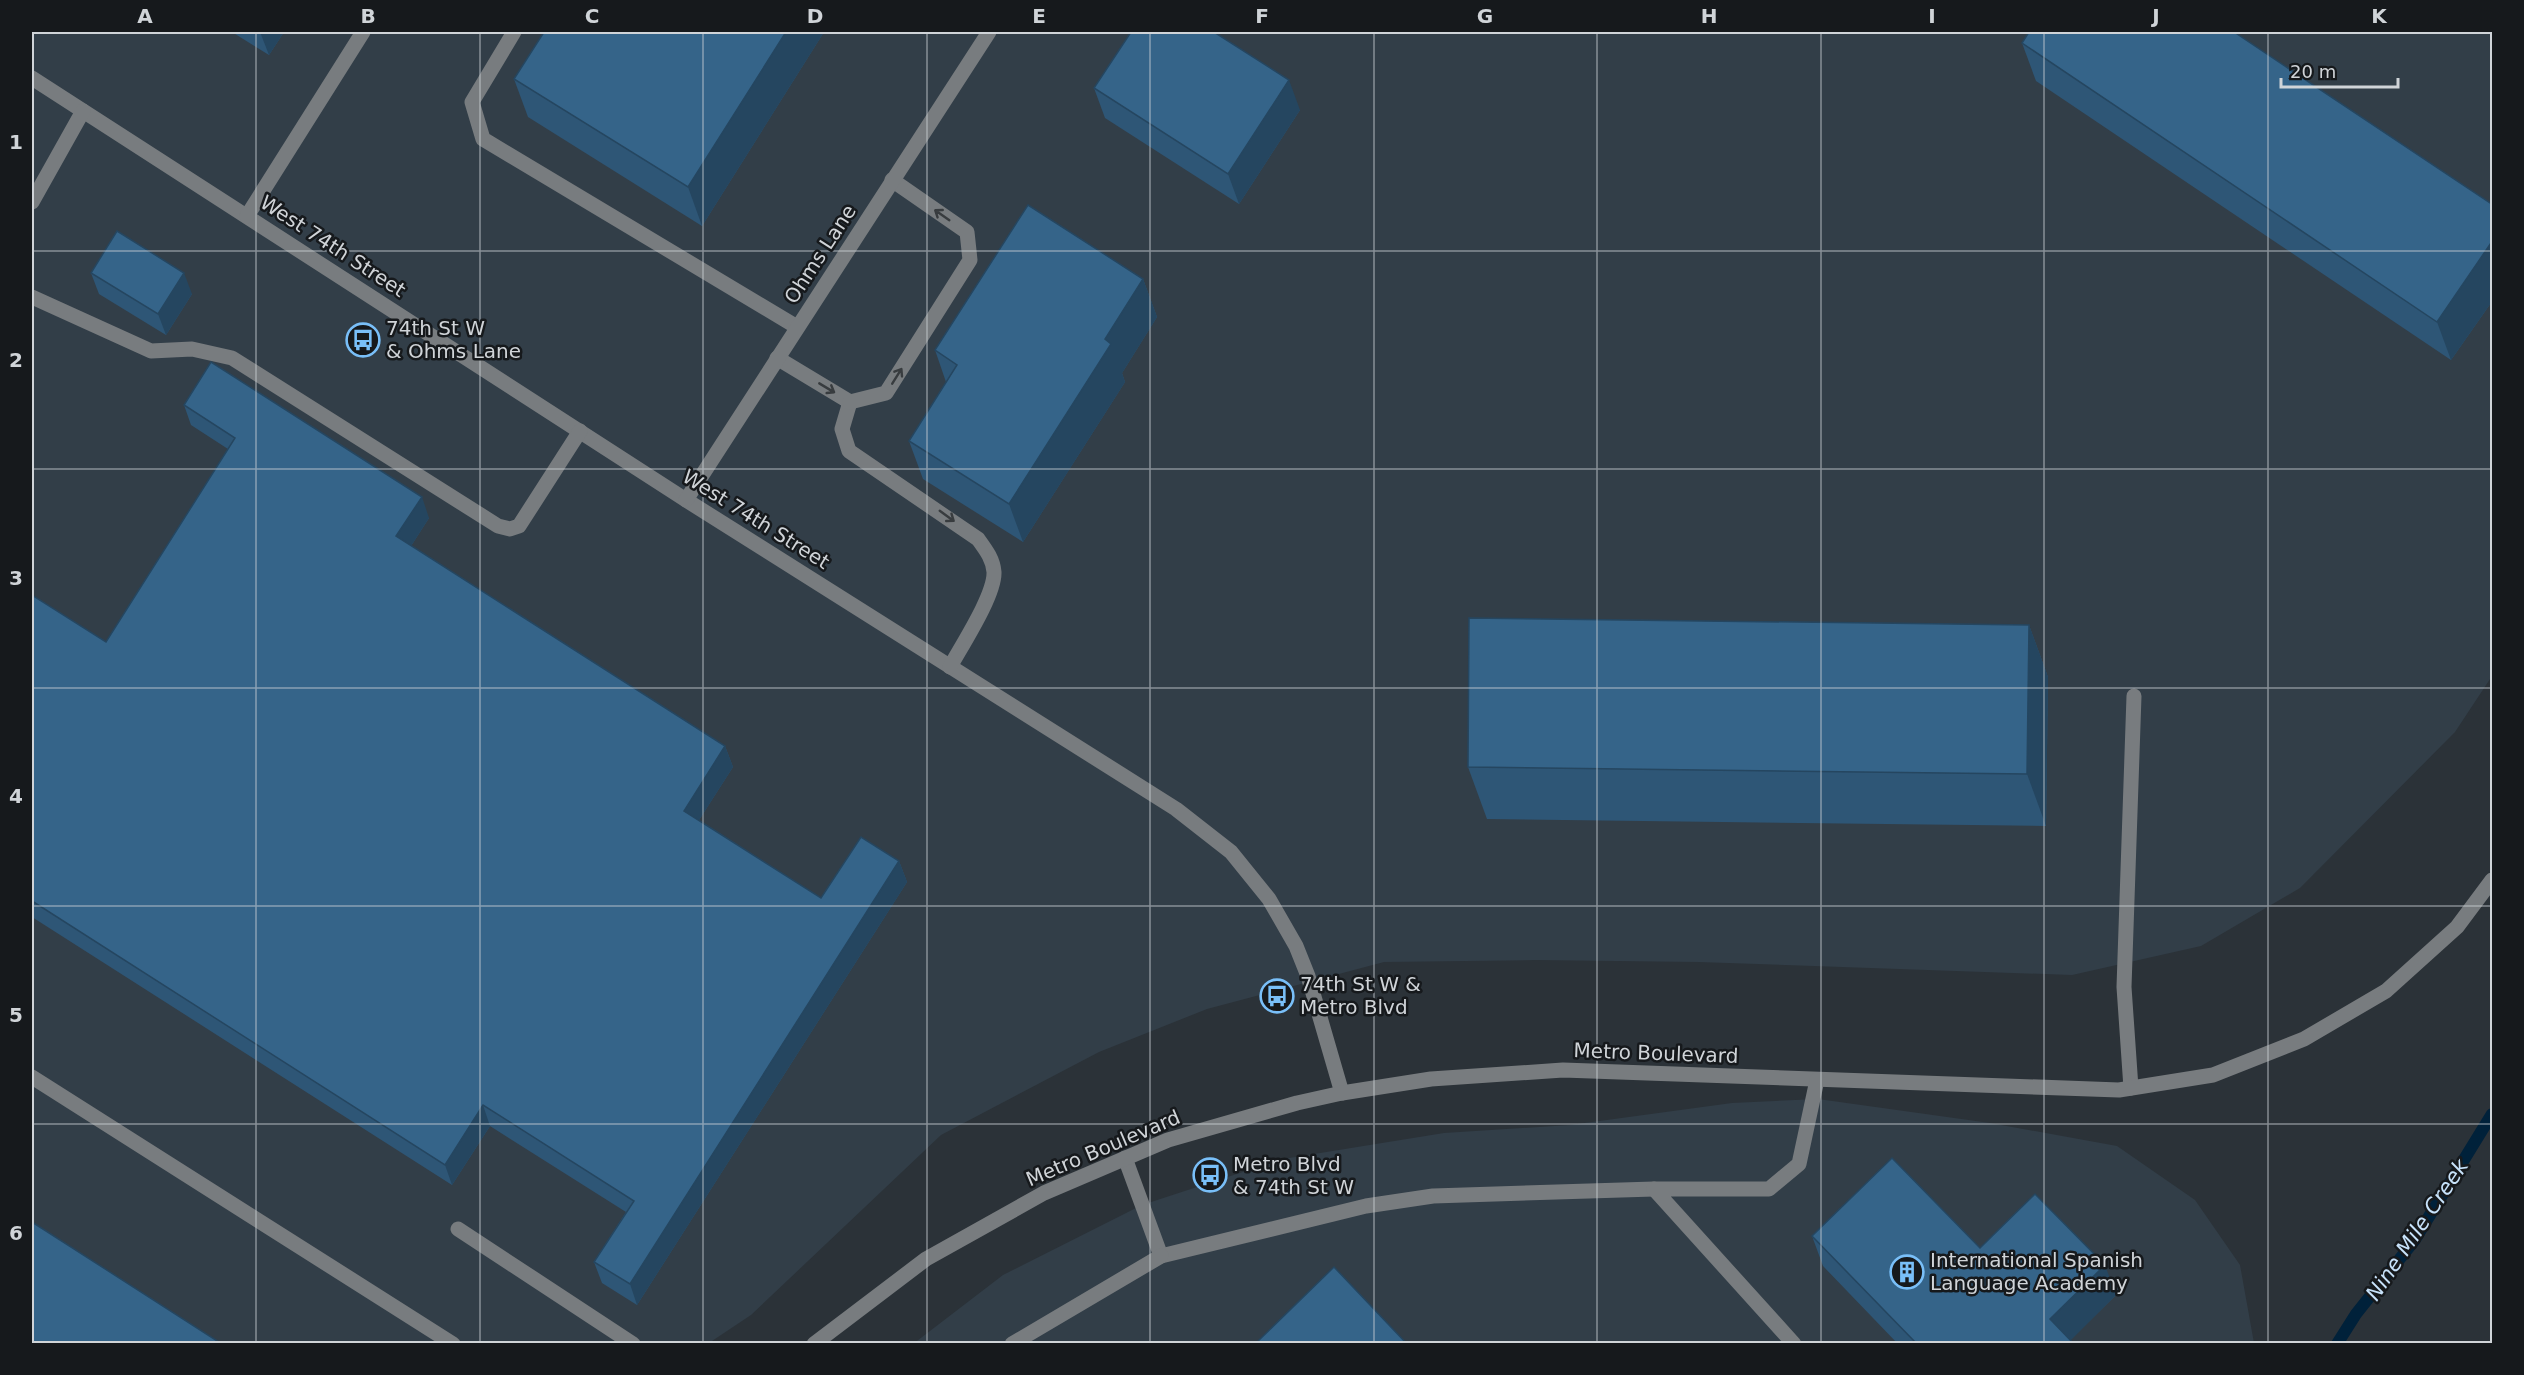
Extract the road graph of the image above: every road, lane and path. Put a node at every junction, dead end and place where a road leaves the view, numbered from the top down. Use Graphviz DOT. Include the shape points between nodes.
graph roads {
  1 [pos="363,32"];
  2 [pos="514,32"];
  3 [pos="989,32"];
  4 [pos="32,78"];
  5 [pos="83,111"];
  6 [pos="892,180"];
  7 [pos="32,202"];
  8 [pos="247,216"];
  9 [pos="32,297"];
  10 [pos="797,327"];
  11 [pos="777,358"];
  12 [pos="850,402"];
  13 [pos="580,431"];
  14 [pos="686,500"];
  15 [pos="950,667"];
  16 [pos="2134,696"];
  17 [pos="2493,880"];
  18 [pos="32,1077"];
  19 [pos="1817,1080"];
  20 [pos="2131,1088"];
  21 [pos="1342,1093"];
  22 [pos="1125,1158"];
  23 [pos="1654,1189"];
  24 [pos="458,1229"];
  25 [pos="1161,1256"];
  26 [pos="453,1344"];
  27 [pos="633,1344"];
  28 [pos="814,1344"];
  29 [pos="1012,1344"];
  30 [pos="1794,1344"];
  1 -- 8 [label="street"];
  2 -- 10 [label="street" via="472,102 483,140"];
  3 -- 6 [label="street, Ohms Lane"];
  4 -- 5 [label="street, West 74th Street"];
  5 -- 7 [label="street"];
  5 -- 8 [label="street, West 74th Street"];
  6 -- 10 [label="street, Ohms Lane"];
  12 -- 6 [label="street, one-way" via="886,393 969,260 967,232"];
  8 -- 13 [label="street, West 74th Street"];
  9 -- 13 [label="street" via="151,351 192,349 232,358 498,526 510,529 519,526"];
  10 -- 11 [label="street, Ohms Lane"];
  11 -- 12 [label="street, one-way"];
  11 -- 14 [label="street, Ohms Lane"];
  12 -- 15 [label="street, one-way" via="842,429 849,451 978,539 991,556 994,574 989,596"];
  13 -- 14 [label="street, West 74th Street"];
  14 -- 15 [label="street, West 74th Street"];
  15 -- 21 [label="street, West 74th Street" via="1176,809 1231,852 1269,899 1296,946"];
  16 -- 20 [label="street" via="2124,987"];
  17 -- 20 [label="street, Metro Boulevard" via="2457,927 2386,991 2304,1039 2214,1075"];
  18 -- 26 [label="street"];
  19 -- 20 [label="street, Metro Boulevard"];
  19 -- 21 [label="street, Metro Boulevard" via="1563,1070 1431,1079"];
  19 -- 23 [label="street" via="1799,1164 1770,1189"];
  21 -- 22 [label="street, Metro Boulevard" via="1297,1102 1168,1140"];
  22 -- 25 [label="street"];
  22 -- 28 [label="street, Metro Boulevard" via="1044,1193 926,1259"];
  23 -- 25 [label="street" via="1433,1196 1366,1206"];
  23 -- 30 [label="street"];
  24 -- 27 [label="street"];
  25 -- 29 [label="street"];
}
